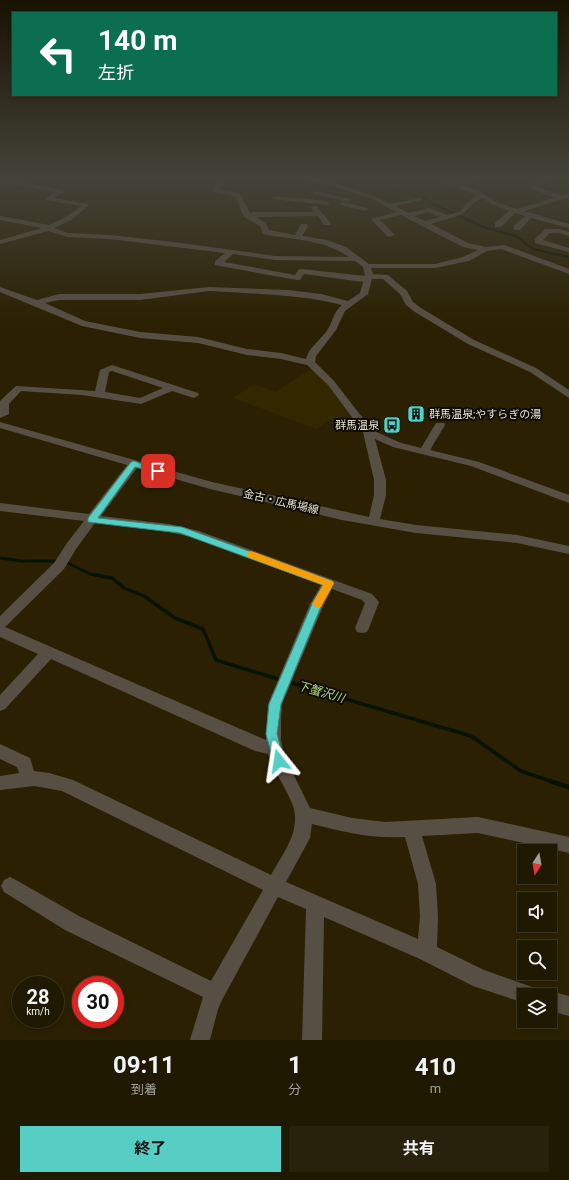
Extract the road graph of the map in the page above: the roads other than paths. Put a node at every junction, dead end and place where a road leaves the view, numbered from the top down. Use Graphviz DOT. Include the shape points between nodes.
graph roads {
  1 [pos="304,226"];
  2 [pos="49,227"];
  3 [pos="264,227"];
  4 [pos="382,227"];
  5 [pos="428,227"];
  6 [pos="548,227"];
  7 [pos="555,231"];
  8 [pos="569,234"];
  9 [pos="391,235"];
  10 [pos="297,238"];
  11 [pos="0,242"];
  12 [pos="569,243"];
  13 [pos="485,249"];
  14 [pos="569,250"];
  15 [pos="231,252"];
  16 [pos="305,259"];
  17 [pos="359,259"];
  18 [pos="367,266"];
  19 [pos="302,271"];
  20 [pos="569,272"];
  21 [pos="369,278"];
  22 [pos="0,289"];
  23 [pos="37,303"];
  24 [pos="348,304"];
  25 [pos="310,363"];
  26 [pos="171,388"];
  27 [pos="99,395"];
  28 [pos="194,395"];
  29 [pos="569,395"];
  30 [pos="0,415"];
  31 [pos="0,425"];
  32 [pos="440,425"];
  33 [pos="368,432"];
  34 [pos="424,451"];
  35 [pos="134,464"];
  36 [pos="569,499"];
  37 [pos="0,507"];
  38 [pos="91,520"];
  39 [pos="374,522"];
  40 [pos="569,550"];
  41 [pos="329,583"];
  42 [pos="0,624"];
  43 [pos="362,628"];
  44 [pos="0,631"];
  45 [pos="48,653"];
  46 [pos="0,705"];
  47 [pos="275,748"];
  48 [pos="0,751"];
  49 [pos="28,777"];
  50 [pos="0,783"];
  51 [pos="304,814"];
  52 [pos="411,829"];
  53 [pos="569,845"];
  54 [pos="10,886"];
  55 [pos="274,886"];
  56 [pos="315,903"];
  57 [pos="427,952"];
  58 [pos="517,991"];
  59 [pos="215,993"];
  60 [pos="557,1003"];
  61 [pos="569,1006"];
  62 [pos="200,1040"];
  63 [pos="312,1040"];
  1 -- 10 [label="street"];
  2 -- 11 [label="street"];
  2 -- 15 [label="street" via="68,235 109,236"];
  3 -- 10 [label="street" via="266,232"];
  4 -- 9 [label="street"];
  5 -- 13 [label="street" via="460,242"];
  6 -- 7 [label="street"];
  7 -- 8 [label="street"];
  7 -- 12 [label="street"];
  7 -- 14 [label="street" via="548,231 538,241"];
  10 -- 17 [label="street" via="324,242 344,249"];
  13 -- 18 [label="street" via="466,259 435,266"];
  13 -- 20 [label="street" via="502,247"];
  15 -- 16 [label="street"];
  15 -- 19 [label="street" via="218,263 297,278"];
  16 -- 17 [label="street"];
  16 -- 19 [label="street"];
  17 -- 18 [label="street"];
  18 -- 21 [label="street"];
  19 -- 21 [label="street"];
  21 -- 24 [label="street" via="363,296"];
  21 -- 29 [label="street" via="385,278 404,293 418,310 471,342 533,370"];
  22 -- 23 [label="street"];
  23 -- 24 [label="street" via="59,297 140,297 209,289 288,293 321,297"];
  23 -- 25 [label="street" via="82,323 140,335 198,340"];
  24 -- 25 [label="street" via="337,317 332,330 311,356"];
  25 -- 33 [label="street" via="356,412"];
  26 -- 27 [label="street" via="141,401"];
  26 -- 27 [label="street" via="112,368 105,370"];
  26 -- 28 [label="street"];
  27 -- 30 [label="street" via="19,388 4,403 5,412"];
  31 -- 35 [label="street, 金古・広馬場線"];
  32 -- 34 [label="street"];
  33 -- 34 [label="street" via="397,444"];
  33 -- 39 [label="street" via="380,480 380,495"];
  34 -- 36 [label="street" via="474,464"];
  35 -- 38 [label="street"];
  35 -- 39 [label="street, 金古・広馬場線" via="245,494"];
  37 -- 38 [label="street"];
  38 -- 41 [label="street" via="182,530"];
  38 -- 42 [label="street" via="59,566"];
  39 -- 40 [label="street, 金古・広馬場線" via="517,539"];
  41 -- 43 [label="street" via="371,600"];
  41 -- 47 [label="street" via="317,604 275,704 271,734"];
  44 -- 45 [label="street"];
  45 -- 46 [label="street"];
  45 -- 47 [label="street" via="261,746"];
  47 -- 51 [label="street" via="279,761 300,799"];
  48 -- 49 [label="street" via="24,764"];
  49 -- 50 [label="street"];
  49 -- 55 [label="street" via="40,777 67,785"];
  51 -- 52 [label="street" via="370,829"];
  51 -- 55 [label="street" via="301,838"];
  52 -- 53 [label="street" via="478,825"];
  52 -- 57 [label="street" via="427,884"];
  54 -- 59 [label="street" via="72,923"];
  55 -- 56 [label="street"];
  55 -- 59 [label="street"];
  56 -- 57 [label="street"];
  56 -- 63 [label="street"];
  57 -- 58 [label="street" via="480,979"];
  59 -- 62 [label="street" via="208,1008"];
  60 -- 61 [label="street"];
}
